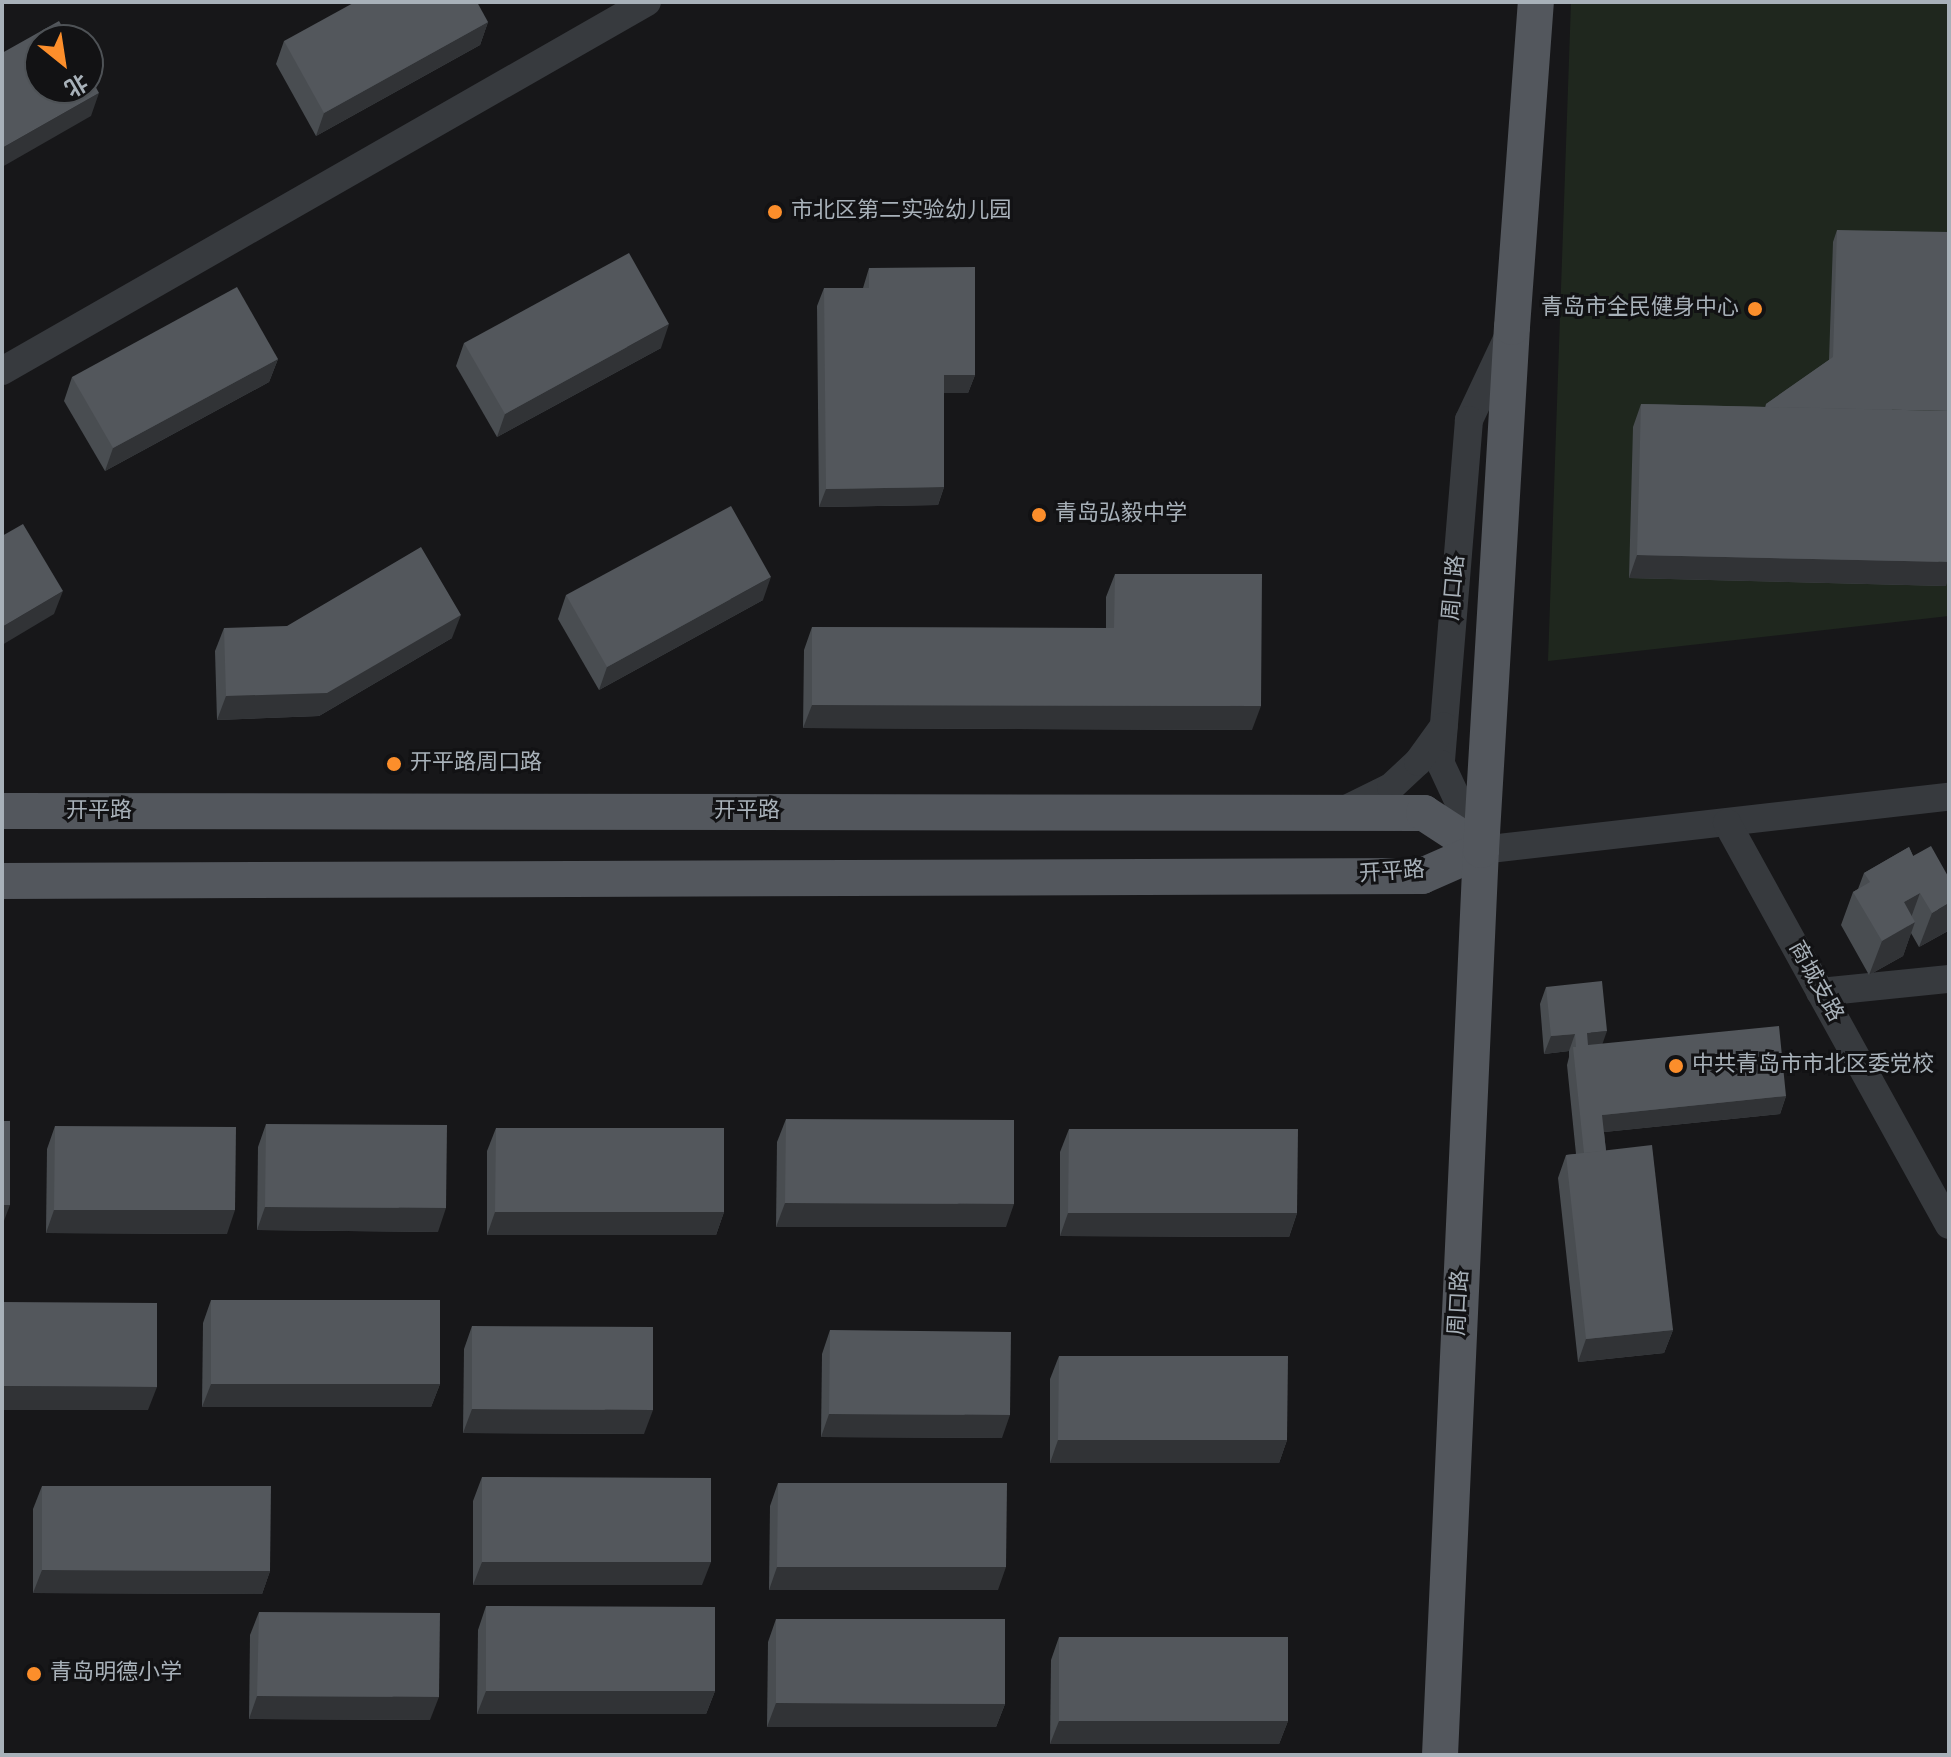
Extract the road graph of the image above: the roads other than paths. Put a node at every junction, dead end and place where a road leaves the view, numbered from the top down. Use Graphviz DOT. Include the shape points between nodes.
graph roads {
  1 [pos="647,2"];
  2 [pos="1536,2"];
  3 [pos="1512,327"];
  4 [pos="5,361"];
  5 [pos="1444,725"];
  6 [pos="1949,797"];
  7 [pos="2,811"];
  8 [pos="1338,813"];
  9 [pos="1727,823"];
  10 [pos="1481,850"];
  11 [pos="2,881"];
  12 [pos="1949,979"];
  13 [pos="1820,992"];
  14 [pos="1949,1225"];
  15 [pos="1440,1755"];
  1 -- 4 [label="street"];
  2 -- 3 [label="main road, 周口路"];
  3 -- 5 [label="street, 周口路" via="1469,420"];
  3 -- 10 [label="main road, 周口路"];
  5 -- 8 [label="street" via="1418,762 1391,787"];
  5 -- 10 [label="street, 周口路" via="1441,764"];
  6 -- 9 [label="street, 开平路"];
  7 -- 8 [label="main road, 开平路"];
  8 -- 10 [label="main road, 开平路" via="1424,813"];
  9 -- 10 [label="street, 开平路"];
  9 -- 13 [label="street, 商城支路"];
  10 -- 11 [label="main road, 开平路" via="1422,876"];
  10 -- 15 [label="main road, 周口路"];
  12 -- 13 [label="street"];
  13 -- 14 [label="street, 商城支路"];
}
